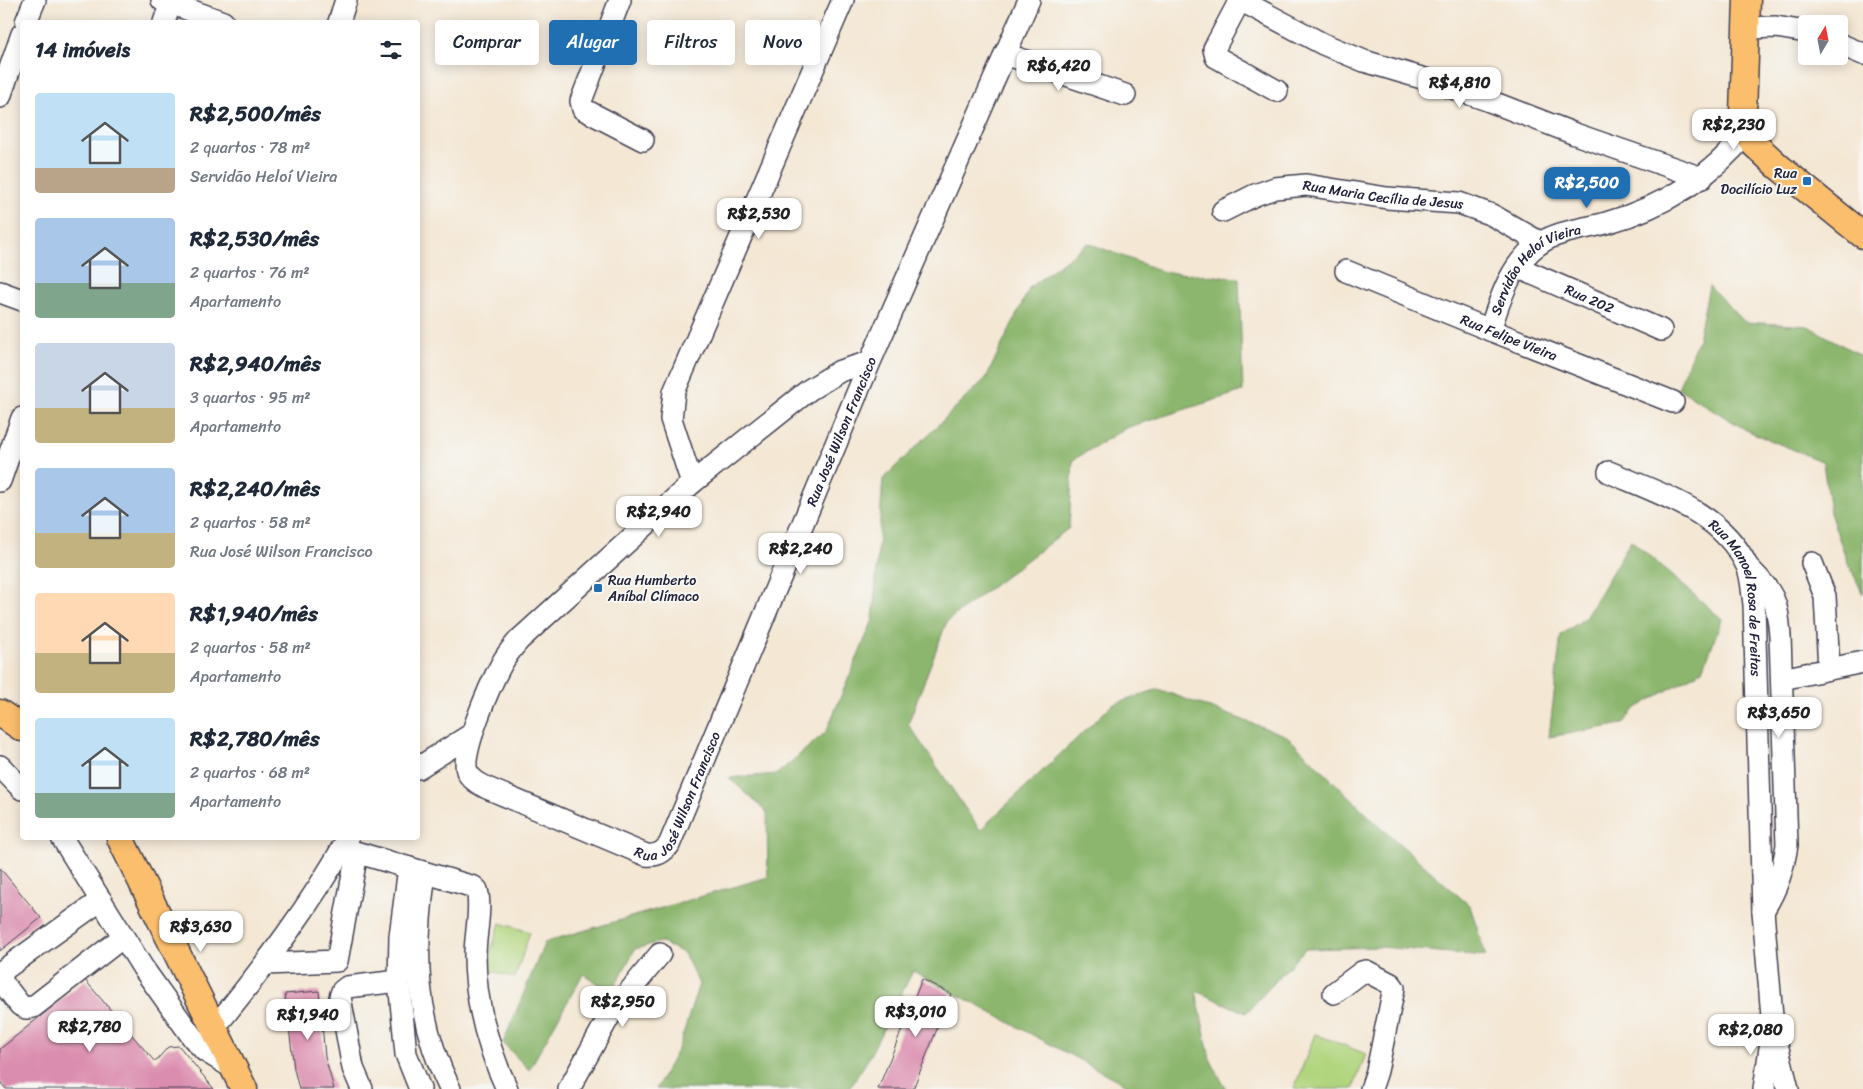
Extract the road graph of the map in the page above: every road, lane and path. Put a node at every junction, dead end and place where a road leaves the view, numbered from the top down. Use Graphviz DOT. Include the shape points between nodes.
graph roads {
  1 [pos="34,0"];
  2 [pos="346,0"];
  3 [pos="620,0"];
  4 [pos="843,0"];
  5 [pos="1029,0"];
  6 [pos="1747,0"];
  7 [pos="1248,1"];
  8 [pos="167,6"];
  9 [pos="27,20"];
  10 [pos="216,20"];
  11 [pos="340,20"];
  12 [pos="1748,28"];
  13 [pos="1798,31"];
  14 [pos="20,40"];
  15 [pos="1848,48"];
  16 [pos="1004,54"];
  17 [pos="1863,54"];
  18 [pos="1277,91"];
  19 [pos="1125,95"];
  20 [pos="0,97"];
  21 [pos="1747,132"];
  22 [pos="643,140"];
  23 [pos="1702,178"];
  24 [pos="1223,211"];
  25 [pos="1863,235"];
  26 [pos="1540,243"];
  27 [pos="1517,267"];
  28 [pos="1346,270"];
  29 [pos="0,292"];
  30 [pos="20,299"];
  31 [pos="1490,330"];
  32 [pos="1661,330"];
  33 [pos="870,362"];
  34 [pos="1673,402"];
  35 [pos="20,424"];
  36 [pos="1608,472"];
  37 [pos="0,481"];
  38 [pos="692,483"];
  39 [pos="1812,563"];
  40 [pos="1748,567"];
  41 [pos="1863,662"];
  42 [pos="1829,669"];
  43 [pos="1782,679"];
  44 [pos="0,713"];
  45 [pos="1782,715"];
  46 [pos="20,727"];
  47 [pos="1757,731"];
  48 [pos="472,734"];
  49 [pos="0,766"];
  50 [pos="420,767"];
  51 [pos="20,787"];
  52 [pos="63,840"];
  53 [pos="121,840"];
  54 [pos="349,846"];
  55 [pos="417,871"];
  56 [pos="101,900"];
  57 [pos="1763,911"];
  58 [pos="123,936"];
  59 [pos="660,954"];
  60 [pos="266,964"];
  61 [pos="399,981"];
  62 [pos="1334,994"];
  63 [pos="215,1027"];
  64 [pos="1773,1028"];
  65 [pos="239,1078"];
  66 [pos="362,1089"];
  67 [pos="420,1089"];
  68 [pos="450,1089"];
  69 [pos="507,1089"];
  70 [pos="569,1089"];
  71 [pos="1371,1089"];
  72 [pos="1764,1089"];
  73 [pos="1788,1089"];
  1 -- 9 [label="street"];
  2 -- 11 [label="street"];
  3 -- 22 [label="street" via="581,101 584,108"];
  4 -- 38 [label="street" via="674,392 672,424"];
  5 -- 16 [label="street, Rua José Wilson Francisco"];
  6 -- 12 [label="main road"];
  7 -- 18 [label="street" via="1214,49 1214,54"];
  7 -- 23 [label="street" via="1323,44 1364,61 1478,96"];
  8 -- 10 [label="street"];
  12 -- 13 [label="street"];
  12 -- 21 [label="main road" via="1744,113"];
  14 -- 20 [label="street"];
  15 -- 17 [label="street"];
  16 -- 19 [label="street"];
  16 -- 33 [label="street, Rua José Wilson Francisco"];
  21 -- 23 [label="street, Servidão Heloí Vieira" via="1729,155"];
  21 -- 25 [label="main road" via="1755,145 1779,167"];
  23 -- 26 [label="street, Servidão Heloí Vieira" via="1636,213"];
  24 -- 26 [label="street, Rua Maria Cecília de Jesus" via="1275,188 1306,185 1387,198 1459,203 1492,215"];
  26 -- 27 [label="street, Servidão Heloí Vieira"];
  27 -- 31 [label="street, Servidão Heloí Vieira"];
  27 -- 32 [label="street, Rua 202"];
  28 -- 31 [label="street, Rua Felipe Vieira"];
  29 -- 30 [label="street"];
  31 -- 34 [label="street, Rua Felipe Vieira"];
  33 -- 38 [label="street" via="840,371 817,385"];
  33 -- 48 [label="street, Rua José Wilson Francisco" via="670,845 663,852 655,856 646,855 474,780 465,763"];
  35 -- 37 [label="street"];
  36 -- 40 [label="street, Rua Manoel Rosa de Freitas" via="1694,511 1724,532"];
  38 -- 48 [label="street" via="519,640 501,664"];
  39 -- 42 [label="street" via="1825,596"];
  40 -- 43 [label="street" via="1769,589 1778,606"];
  40 -- 47 [label="street, Rua Manoel Rosa de Freitas" via="1754,604"];
  41 -- 42 [label="street"];
  42 -- 43 [label="street"];
  43 -- 45 [label="street"];
  44 -- 46 [label="main road"];
  45 -- 47 [label="street"];
  45 -- 57 [label="street" via="1787,844 1776,892"];
  47 -- 57 [label="street, Rua Manoel Rosa de Freitas"];
  48 -- 50 [label="street"];
  49 -- 51 [label="street"];
  52 -- 56 [label="street"];
  53 -- 63 [label="main road"];
  54 -- 55 [label="street"];
  54 -- 60 [label="street"];
  54 -- 60 [label="street" via="337,961"];
  55 -- 61 [label="street" via="400,936"];
  55 -- 68 [label="street" via="417,964 423,1014 438,1064"];
  55 -- 69 [label="street" via="477,890 475,956 483,1023 494,1061"];
  56 -- 58 [label="street"];
  56 -- 58 [label="street" via="5,969 2,982 20,1005 33,1007"];
  57 -- 64 [label="street, Rua Manoel Rosa de Freitas"];
  58 -- 65 [label="street" via="193,1038"];
  59 -- 70 [label="street" via="610,1015"];
  60 -- 63 [label="street"];
  61 -- 66 [label="street" via="347,986 342,991 340,997 353,1068"];
  61 -- 67 [label="street" via="406,1054"];
  62 -- 71 [label="street" via="1366,971 1394,988"];
  63 -- 65 [label="main road"];
  64 -- 72 [label="street, Rua Manoel Rosa de Freitas"];
  64 -- 73 [label="street, Rua Manoel Rosa de Freitas"];
}
